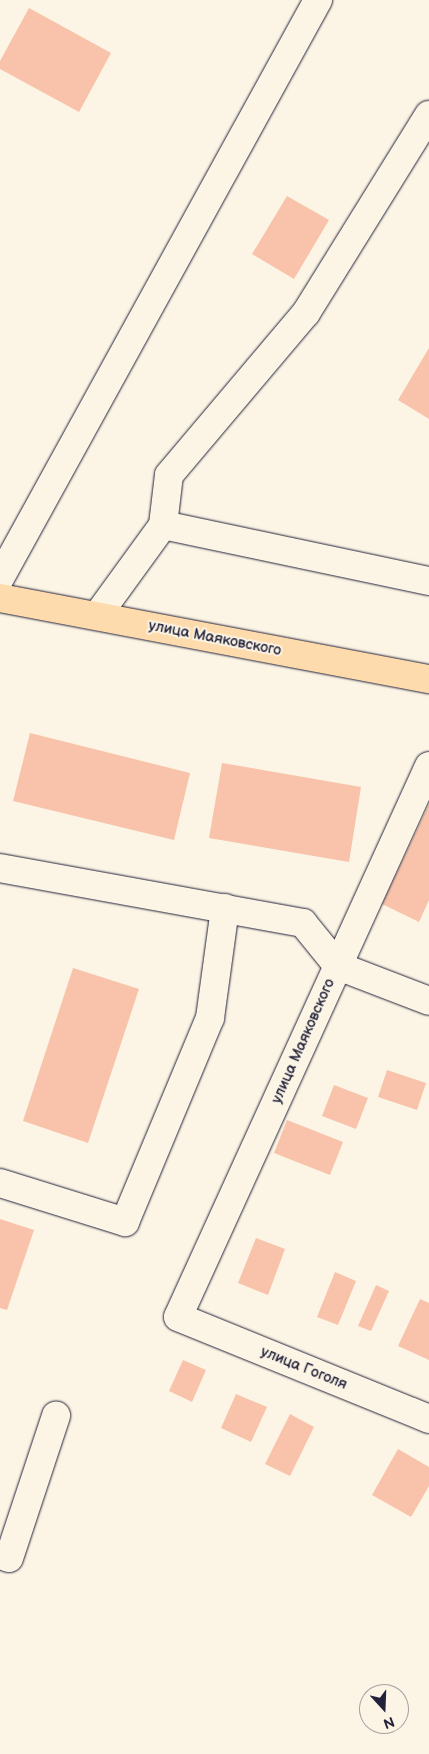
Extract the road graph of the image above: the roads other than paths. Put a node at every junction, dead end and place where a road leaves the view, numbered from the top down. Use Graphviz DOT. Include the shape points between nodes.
graph roads {
  1 [pos="318,0"];
  2 [pos="429,115"];
  3 [pos="163,525"];
  4 [pos="0,578"];
  5 [pos="429,581"];
  6 [pos="0,598"];
  7 [pos="97,616"];
  8 [pos="429,679"];
  9 [pos="429,766"];
  10 [pos="0,868"];
  11 [pos="225,908"];
  12 [pos="338,966"];
  13 [pos="429,1001"];
  14 [pos="0,1183"];
  15 [pos="178,1317"];
  16 [pos="56,1416"];
  17 [pos="429,1419"];
  18 [pos="0,1556"];
  1 -- 4 [label="street"];
  2 -- 3 [label="street" via="306,313 169,475"];
  3 -- 5 [label="street"];
  3 -- 7 [label="street"];
  6 -- 7 [label="main road, улица Маяковского"];
  7 -- 8 [label="main road, улица Маяковского"];
  9 -- 12 [label="street, улица Маяковского"];
  10 -- 11 [label="street"];
  11 -- 12 [label="street" via="303,923"];
  11 -- 14 [label="street" via="210,1018 125,1222"];
  12 -- 13 [label="street"];
  12 -- 15 [label="street, улица Маяковского"];
  15 -- 17 [label="street, улица Гоголя"];
  16 -- 18 [label="street" via="9,1558"];
}
